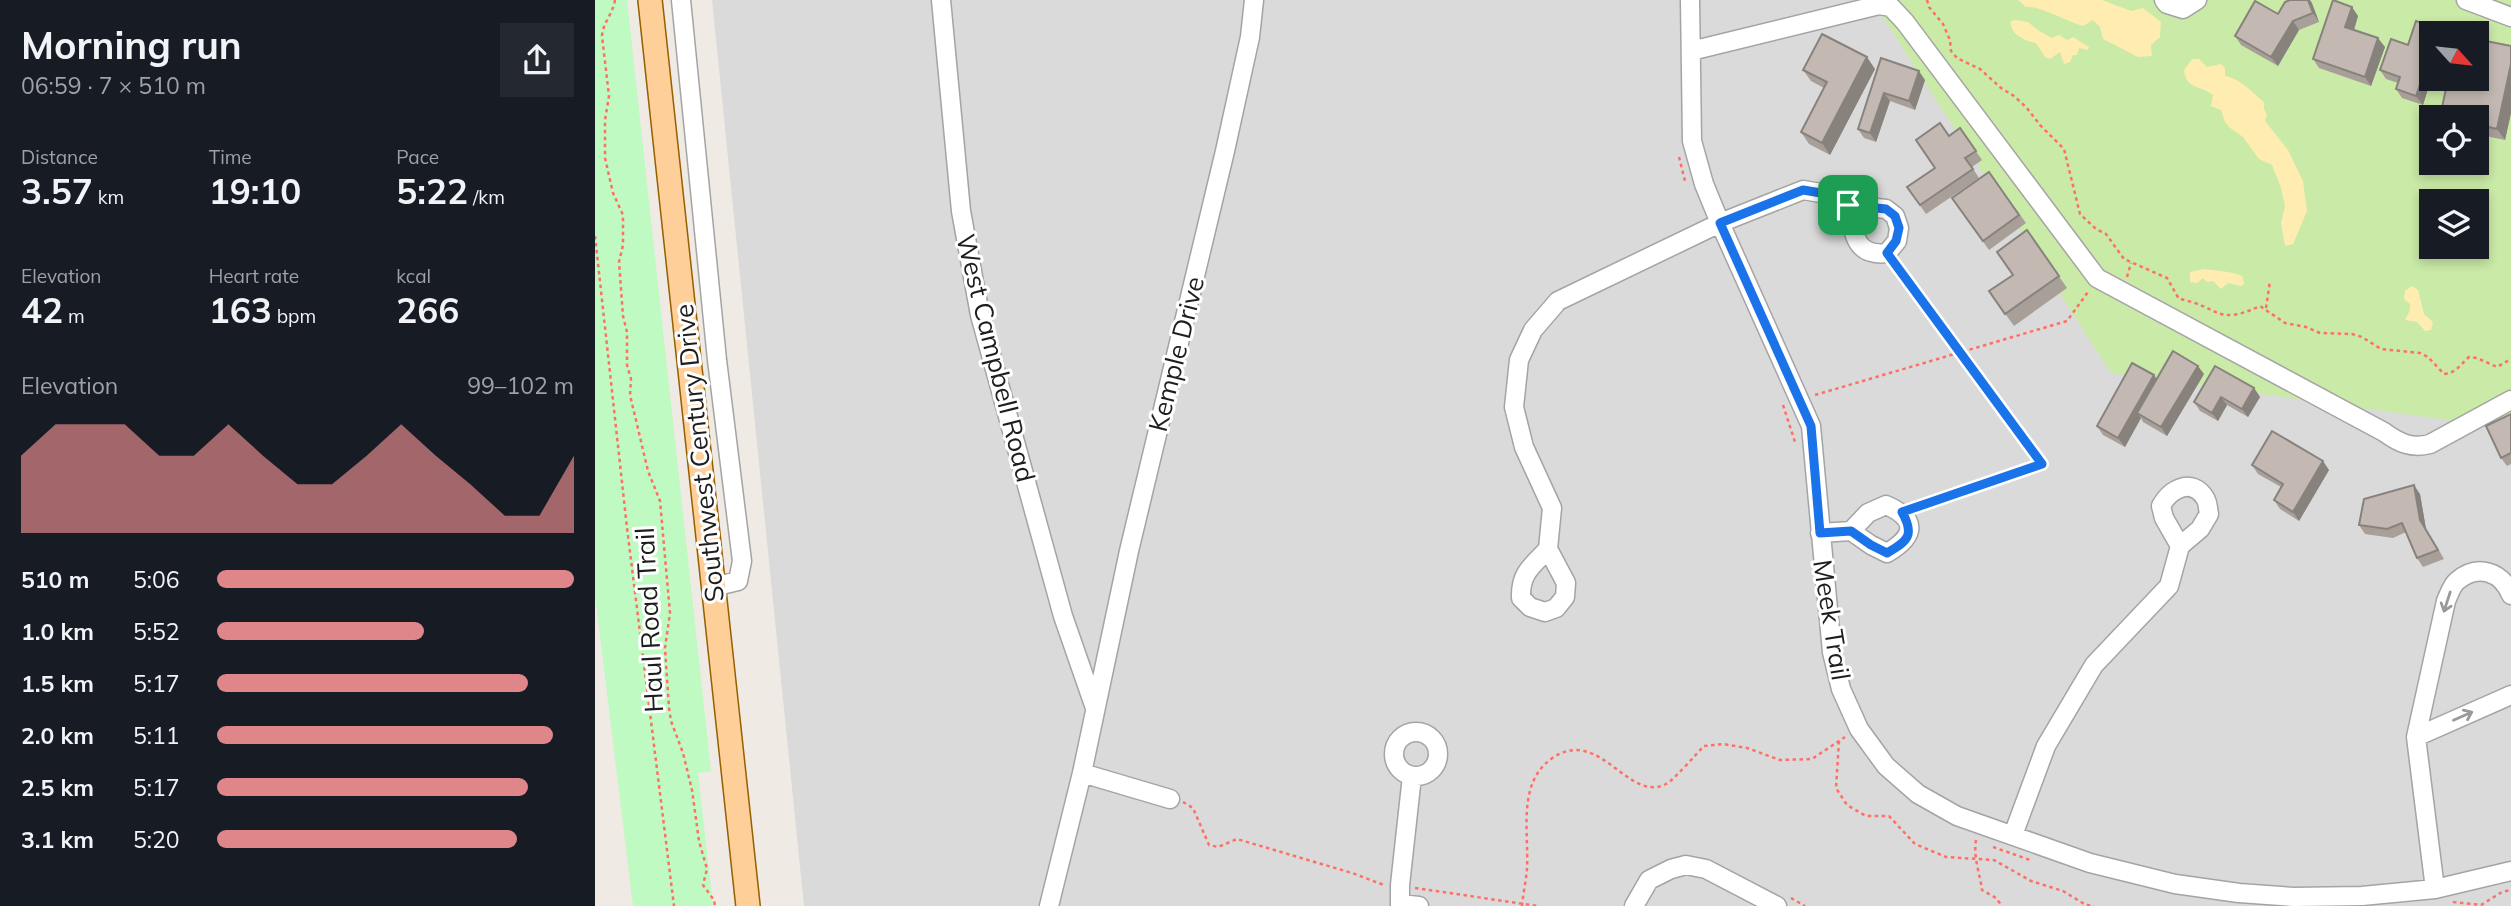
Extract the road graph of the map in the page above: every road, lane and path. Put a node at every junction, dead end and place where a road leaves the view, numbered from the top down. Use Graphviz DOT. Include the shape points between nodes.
graph roads {
  1 [pos="615,0"];
  2 [pos="650,0"];
  3 [pos="681,0"];
  4 [pos="941,0"];
  5 [pos="1254,0"];
  6 [pos="1690,0"];
  7 [pos="1927,0"];
  8 [pos="2164,0"];
  9 [pos="2197,0"];
  10 [pos="2466,0"];
  11 [pos="2511,17"];
  12 [pos="1691,51"];
  13 [pos="1848,205"];
  14 [pos="1720,223"];
  15 [pos="595,236"];
  16 [pos="1887,253"];
  17 [pos="2097,278"];
  18 [pos="2270,281"];
  19 [pos="2266,308"];
  20 [pos="1958,352"];
  21 [pos="2511,359"];
  22 [pos="1800,400"];
  23 [pos="2511,400"];
  24 [pos="1902,512"];
  25 [pos="1851,531"];
  26 [pos="1820,533"];
  27 [pos="2180,546"];
  28 [pos="1548,549"];
  29 [pos="713,587"];
  30 [pos="2511,595"];
  31 [pos="2511,695"];
  32 [pos="1095,708"];
  33 [pos="1846,736"];
  34 [pos="2416,737"];
  35 [pos="1839,741"];
  36 [pos="1081,773"];
  37 [pos="1412,776"];
  38 [pos="1170,799"];
  39 [pos="2013,835"];
  40 [pos="1976,840"];
  41 [pos="1975,858"];
  42 [pos="2511,871"];
  43 [pos="1399,885"];
  44 [pos="2511,890"];
  45 [pos="2439,896"];
  46 [pos="1400,905"];
  47 [pos="1523,905"];
  48 [pos="674,906"];
  49 [pos="715,906"];
  50 [pos="748,906"];
  51 [pos="1049,906"];
  52 [pos="1419,906"];
  53 [pos="1538,906"];
  54 [pos="1635,906"];
  55 [pos="1777,906"];
  56 [pos="2002,906"];
  57 [pos="2094,906"];
  1 -- 49 [label="path, Haul Road Trail" via="602,36 609,96 605,158 623,215 620,272 630,394 660,501 670,613 666,648 671,721 692,790 707,869 703,885"];
  2 -- 29 [label="main road, Southwest Century Drive"];
  3 -- 29 [label="street" via="742,561 738,581"];
  4 -- 32 [label="street, West Campbell Road" via="961,211 981,315 1063,616"];
  5 -- 32 [label="street, Kemple Drive" via="1225,151"];
  6 -- 12 [label="street, Meek Trail"];
  7 -- 19 [label="path" via="1957,58 1980,69 2027,107 2064,149 2080,214 2106,234 2124,259 2167,278 2179,299 2198,302 2217,314 2231,317"];
  8 -- 9 [label="street" via="2183,9"];
  10 -- 11 [label="street"];
  12 -- 14 [label="street, Meek Trail" via="1692,141"];
  12 -- 17 [label="street" via="1879,5 1891,8"];
  13 -- 14 [label="street" via="1833,195 1803,190"];
  13 -- 16 [label="street" via="1862,249"];
  13 -- 16 [label="street" via="1886,209 1895,216 1899,228"];
  14 -- 22 [label="street, Meek Trail"];
  14 -- 28 [label="street" via="1559,301 1533,330 1518,360 1514,407 1524,447 1552,508"];
  15 -- 48 [label="path, Haul Road Trail"];
  16 -- 20 [label="path"];
  17 -- 20 [label="path" via="2067,321"];
  17 -- 23 [label="street" via="2407,445 2430,443"];
  18 -- 19 [label="path"];
  19 -- 21 [label="path" via="2285,323 2320,333 2352,334 2381,349 2420,353 2444,374 2451,374 2469,357 2497,367"];
  20 -- 22 [label="path"];
  20 -- 24 [label="path" via="2042,464"];
  22 -- 26 [label="street, Meek Trail" via="1811,426"];
  24 -- 25 [label="street" via="1886,505 1868,513"];
  24 -- 25 [label="street" via="1909,534 1887,553"];
  25 -- 26 [label="street"];
  26 -- 39 [label="street, Meek Trail" via="1832,652 1841,689 1859,729 1886,766 1918,794 1957,816"];
  27 -- 39 [label="street" via="2169,586 2094,665 2046,746"];
  29 -- 50 [label="main road, Southwest Century Drive"];
  30 -- 34 [label="street, one-way" via="2506,582 2489,571 2472,572 2455,582 2446,601"];
  34 -- 31 [label="street, one-way"];
  32 -- 36 [label="street, Kemple Drive"];
  33 -- 35 [label="path"];
  34 -- 45 [label="street"];
  35 -- 41 [label="path" via="1836,788 1847,805 1866,816 1889,816 1915,844 1946,857"];
  35 -- 47 [label="path" via="1812,759 1780,760 1747,748 1704,746 1667,784 1651,787 1585,750 1569,749 1535,775 1527,815"];
  36 -- 38 [label="street"];
  36 -- 51 [label="street, Kemple Drive"];
  37 -- 43 [label="street"];
  38 -- 43 [label="path" via="1193,808 1209,845 1218,847 1237,839 1378,884"];
  39 -- 45 [label="street, Meek Trail" via="2090,863 2175,884 2294,897"];
  40 -- 41 [label="path"];
  41 -- 56 [label="path" via="1982,890"];
  41 -- 57 [label="path" via="1994,860 2031,881"];
  42 -- 45 [label="street, Meek Trail"];
  43 -- 46 [label="street"];
  43 -- 47 [label="path"];
  44 -- 45 [label="path" via="2481,905"];
  46 -- 52 [label="street"];
  47 -- 53 [label="path"];
  54 -- 55 [label="street" via="1649,880 1686,865 1706,869"];
}
